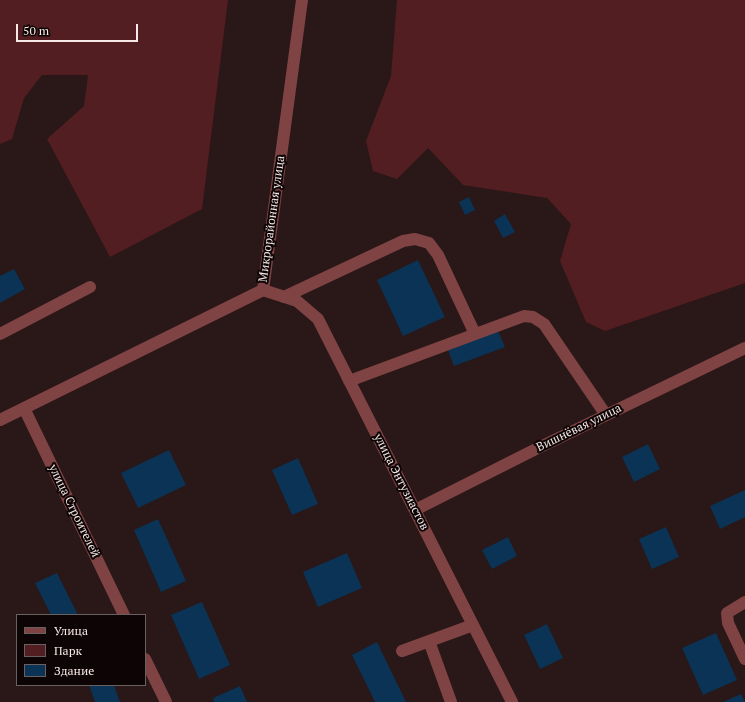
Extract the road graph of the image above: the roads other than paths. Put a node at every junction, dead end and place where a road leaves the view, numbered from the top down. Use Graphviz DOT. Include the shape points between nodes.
graph roads {
  1 [pos="302,0"];
  2 [pos="90,287"];
  3 [pos="262,290"];
  4 [pos="284,297"];
  5 [pos="0,334"];
  6 [pos="475,334"];
  7 [pos="745,348"];
  8 [pos="349,381"];
  9 [pos="24,408"];
  10 [pos="606,415"];
  11 [pos="0,420"];
  12 [pos="415,510"];
  13 [pos="745,602"];
  14 [pos="124,614"];
  15 [pos="473,625"];
  16 [pos="429,641"];
  17 [pos="402,652"];
  18 [pos="745,659"];
  19 [pos="146,661"];
  20 [pos="166,702"];
  21 [pos="451,702"];
  22 [pos="512,702"];
  1 -- 3 [label="street, Микрорайонная улица"];
  2 -- 5 [label="street"];
  3 -- 4 [label="street, улица Энтузиастов"];
  3 -- 9 [label="street, Микрорайонная улица"];
  4 -- 6 [label="street" via="404,241 415,239 429,243 438,255"];
  4 -- 8 [label="street, улица Энтузиастов" via="297,301 318,319"];
  6 -- 8 [label="street"];
  6 -- 10 [label="street" via="524,316 533,317 544,324"];
  7 -- 10 [label="street, Вишнёвая улица"];
  8 -- 12 [label="street, улица Энтузиастов"];
  9 -- 11 [label="street, Микрорайонная улица"];
  9 -- 14 [label="street, улица Строителей"];
  10 -- 12 [label="street, Вишнёвая улица"];
  12 -- 15 [label="street, улица Энтузиастов"];
  13 -- 18 [label="street" via="727,613 727,618"];
  15 -- 16 [label="street"];
  15 -- 22 [label="street, улица Энтузиастов"];
  16 -- 17 [label="street"];
  16 -- 21 [label="street"];
  19 -- 20 [label="street"];
}
